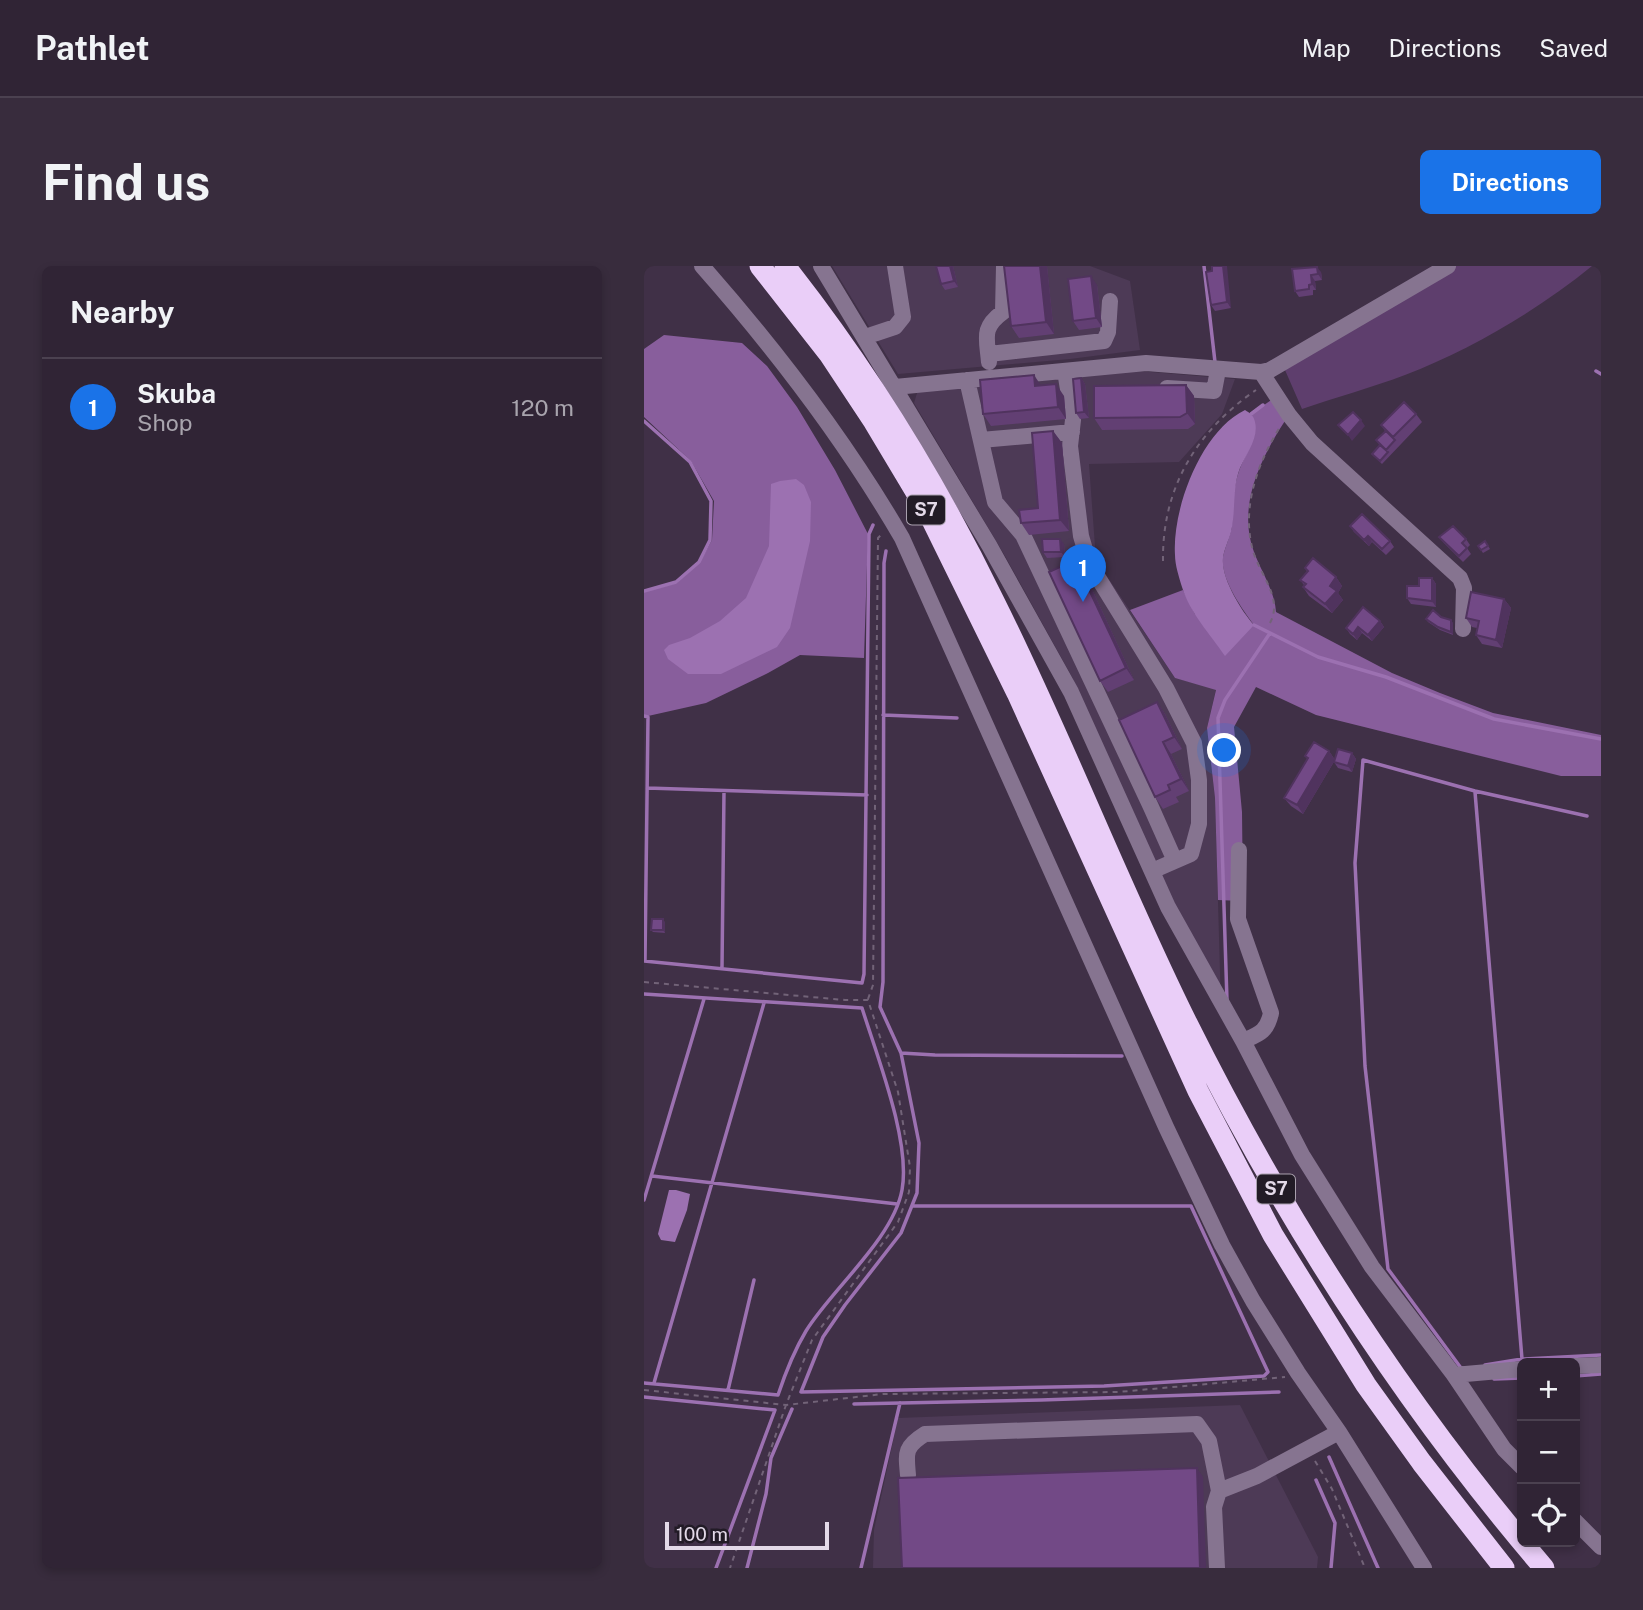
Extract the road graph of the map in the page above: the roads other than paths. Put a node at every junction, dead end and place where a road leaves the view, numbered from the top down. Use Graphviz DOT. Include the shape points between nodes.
graph roads {
  1 [pos="702,266"];
  2 [pos="760,266"];
  3 [pos="785,266"];
  4 [pos="821,266"];
  5 [pos="895,266"];
  6 [pos="1004,266"];
  7 [pos="1447,266"];
  8 [pos="1110,301"];
  9 [pos="865,337"];
  10 [pos="989,354"];
  11 [pos="1218,370"];
  12 [pos="1065,371"];
  13 [pos="1265,377"];
  14 [pos="992,378"];
  15 [pos="967,380"];
  16 [pos="895,387"];
  17 [pos="1147,388"];
  18 [pos="1072,432"];
  19 [pos="981,440"];
  20 [pos="1463,629"];
  21 [pos="1239,850"];
  22 [pos="1175,861"];
  23 [pos="1152,871"];
  24 [pos="1243,1041"];
  25 [pos="1601,1365"];
  26 [pos="1580,1366"];
  27 [pos="1517,1369"];
  28 [pos="1454,1375"];
  29 [pos="1339,1432"];
  30 [pos="1517,1462"];
  31 [pos="908,1475"];
  32 [pos="1219,1491"];
  33 [pos="1580,1526"];
  34 [pos="1601,1547"];
  35 [pos="1217,1568"];
  36 [pos="1424,1568"];
  37 [pos="1504,1568"];
  38 [pos="1544,1568"];
  1 -- 29 [label="street" via="780,358 891,518 1201,1203 1253,1301"];
  2 -- 37 [label="highway, S7" via="829,354 929,514 1017,693 1198,1091 1273,1234 1366,1385"];
  3 -- 38 [label="highway, S7" via="891,413 947,509 996,603 1186,1021 1289,1213 1355,1320 1413,1402"];
  4 -- 9 [label="street"];
  5 -- 9 [label="street" via="903,317 895,327"];
  6 -- 10 [label="street" via="1003,312 986,329"];
  7 -- 13 [label="street"];
  8 -- 10 [label="street" via="1104,341"];
  9 -- 16 [label="street"];
  10 -- 14 [label="street"];
  11 -- 12 [label="street" via="1131,358"];
  11 -- 13 [label="street"];
  11 -- 17 [label="street" via="1214,391"];
  12 -- 14 [label="street"];
  12 -- 18 [label="street"];
  13 -- 20 [label="street" via="1289,415 1330,461 1460,578"];
  14 -- 15 [label="street"];
  15 -- 16 [label="street"];
  15 -- 19 [label="street"];
  16 -- 23 [label="street" via="1071,692"];
  18 -- 19 [label="street"];
  18 -- 22 [label="street" via="1082,560 1166,688 1194,743 1199,824 1191,854"];
  19 -- 22 [label="street" via="995,502 1049,576"];
  21 -- 24 [label="street" via="1238,919 1271,1013 1269,1024 1259,1034"];
  22 -- 23 [label="street"];
  23 -- 24 [label="street"];
  24 -- 28 [label="street" via="1302,1155 1372,1267"];
  25 -- 26 [label="street"];
  27 -- 28 [label="street"];
  28 -- 30 [label="street"];
  29 -- 32 [label="street"];
  29 -- 36 [label="street"];
  31 -- 32 [label="street" via="906,1452 925,1434 1197,1424 1209,1441"];
  32 -- 35 [label="street" via="1214,1507"];
  33 -- 34 [label="street"];
}
